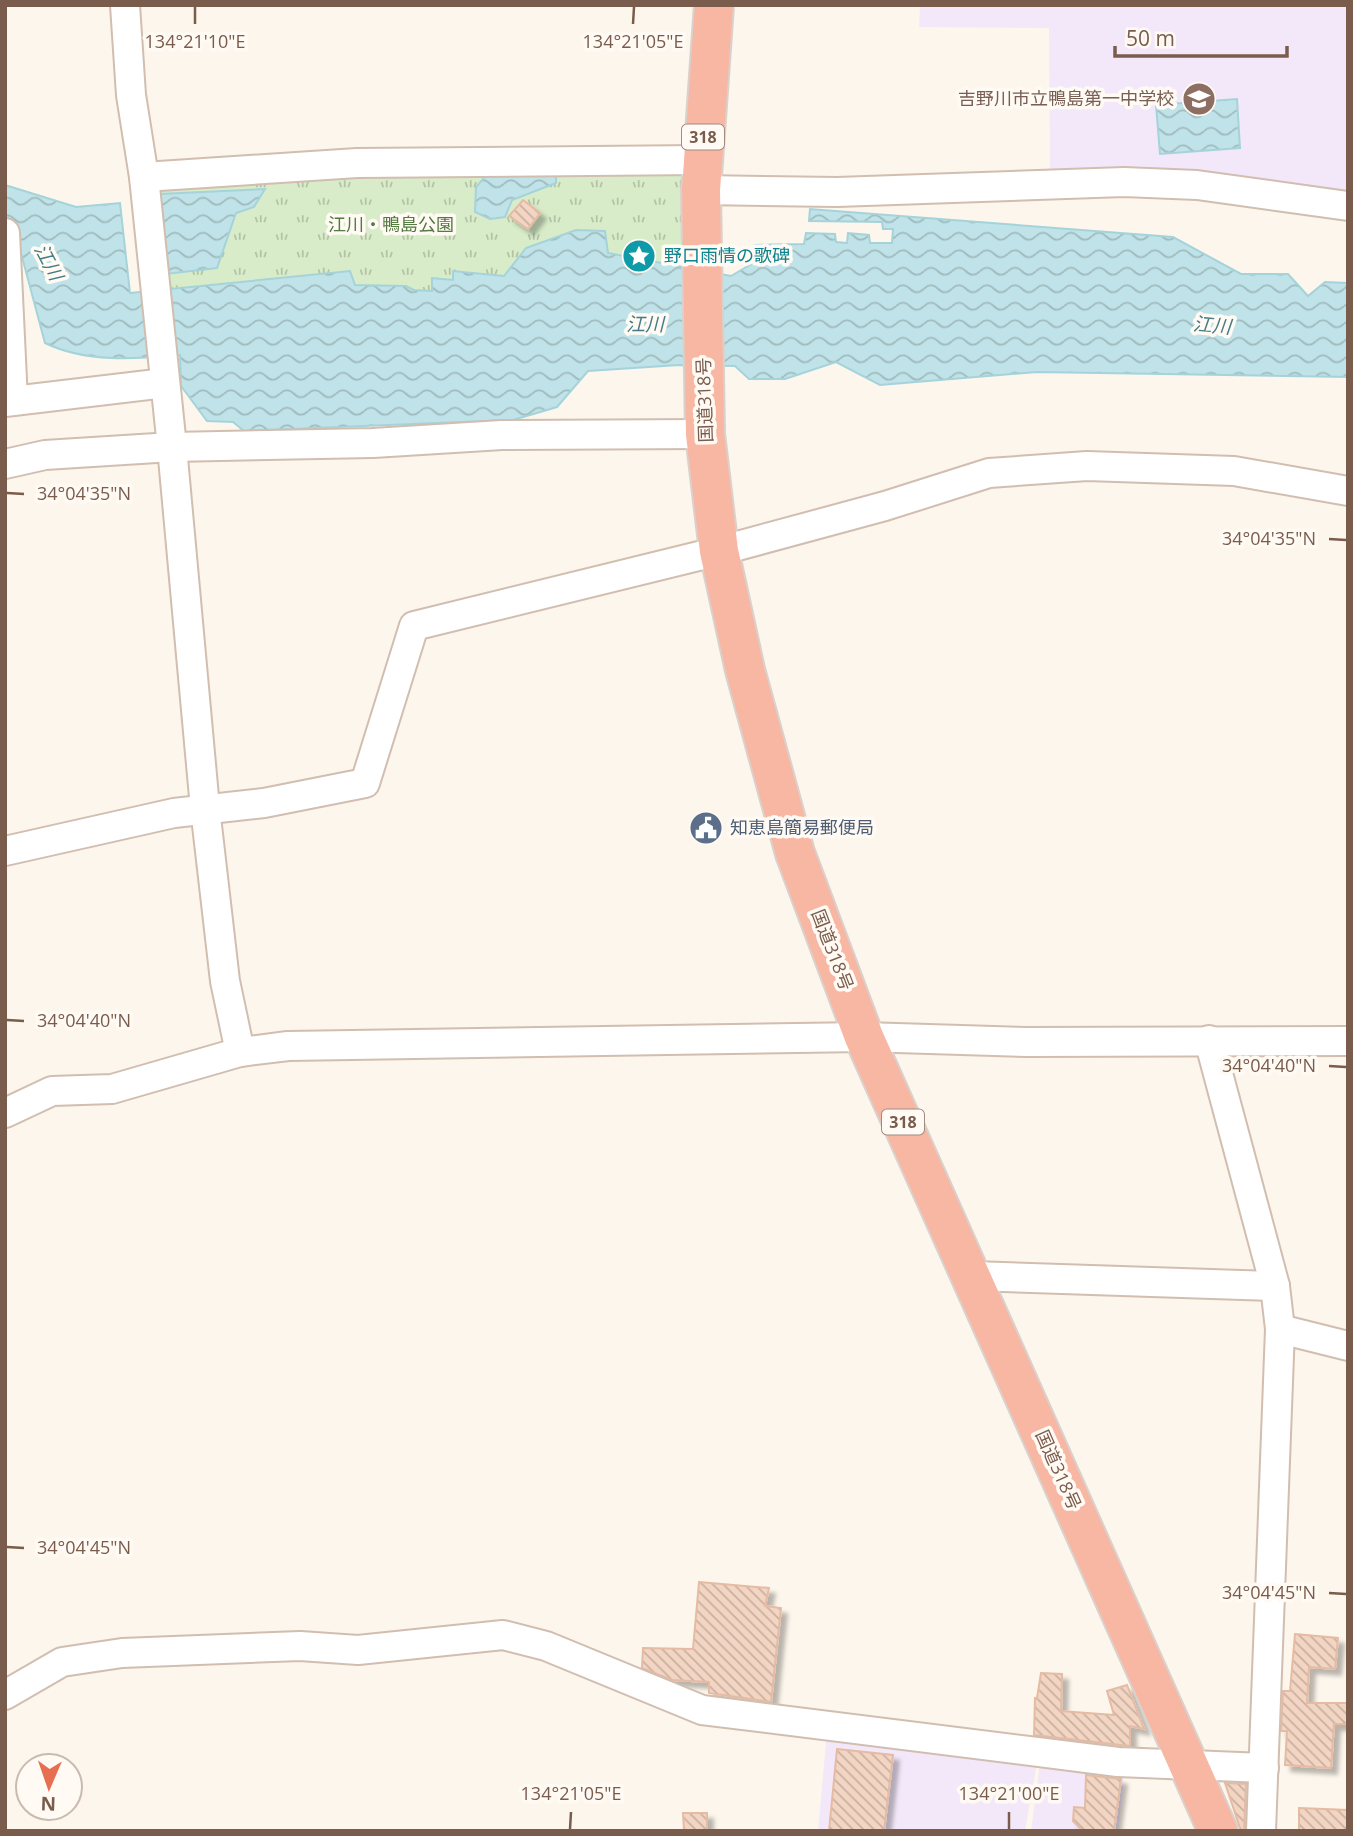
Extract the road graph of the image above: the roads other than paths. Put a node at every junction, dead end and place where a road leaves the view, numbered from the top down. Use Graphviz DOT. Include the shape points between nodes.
graph roads {
  1 [pos="125,5"];
  2 [pos="714,5"];
  3 [pos="701,175"];
  4 [pos="144,177"];
  5 [pos="1348,206"];
  6 [pos="5,233"];
  7 [pos="164,375"];
  8 [pos="9,401"];
  9 [pos="705,434"];
  10 [pos="172,447"];
  11 [pos="5,464"];
  12 [pos="1348,491"];
  13 [pos="719,551"];
  14 [pos="205,808"];
  15 [pos="5,851"];
  16 [pos="864,1037"];
  17 [pos="1209,1041"];
  18 [pos="1348,1041"];
  19 [pos="240,1052"];
  20 [pos="5,1113"];
  21 [pos="972,1276"];
  22 [pos="1275,1286"];
  23 [pos="1280,1329"];
  24 [pos="1348,1346"];
  25 [pos="5,1695"];
  26 [pos="1189,1766"];
  27 [pos="1264,1768"];
  28 [pos="1218,1831"];
  29 [pos="1261,1831"];
  1 -- 4 [label="street" via="131,94"];
  2 -- 3 [label="highway, 国道318号 / 318"];
  3 -- 4 [label="street" via="357,163"];
  3 -- 5 [label="street" via="837,192 1124,182 1197,185"];
  3 -- 9 [label="highway, 国道318号 / 318"];
  4 -- 7 [label="street"];
  6 -- 8 [label="street"];
  7 -- 8 [label="street"];
  7 -- 10 [label="street"];
  9 -- 10 [label="street" via="516,435"];
  9 -- 13 [label="highway, 国道318号 / 318"];
  10 -- 11 [label="street" via="45,455"];
  10 -- 14 [label="street"];
  12 -- 13 [label="street" via="1234,471 1087,466 989,473"];
  13 -- 14 [label="street" via="414,626 365,783 264,803"];
  13 -- 16 [label="highway, 国道318号 / 318" via="745,670 795,853"];
  14 -- 15 [label="street"];
  14 -- 19 [label="street" via="225,981"];
  16 -- 17 [label="street"];
  16 -- 19 [label="street" via="288,1045"];
  16 -- 21 [label="highway, 国道318号 / 318"];
  17 -- 18 [label="street"];
  17 -- 22 [label="street"];
  19 -- 20 [label="street" via="111,1089 52,1091"];
  21 -- 22 [label="street"];
  21 -- 26 [label="highway, 国道318号 / 318"];
  22 -- 23 [label="street"];
  23 -- 24 [label="street"];
  23 -- 27 [label="street"];
  25 -- 26 [label="street" via="62,1662 122,1653 300,1646 358,1650 503,1635 546,1646 702,1710 1077,1757"];
  26 -- 27 [label="street"];
  26 -- 28 [label="highway, 国道318号 / 318"];
  27 -- 29 [label="street"];
}
